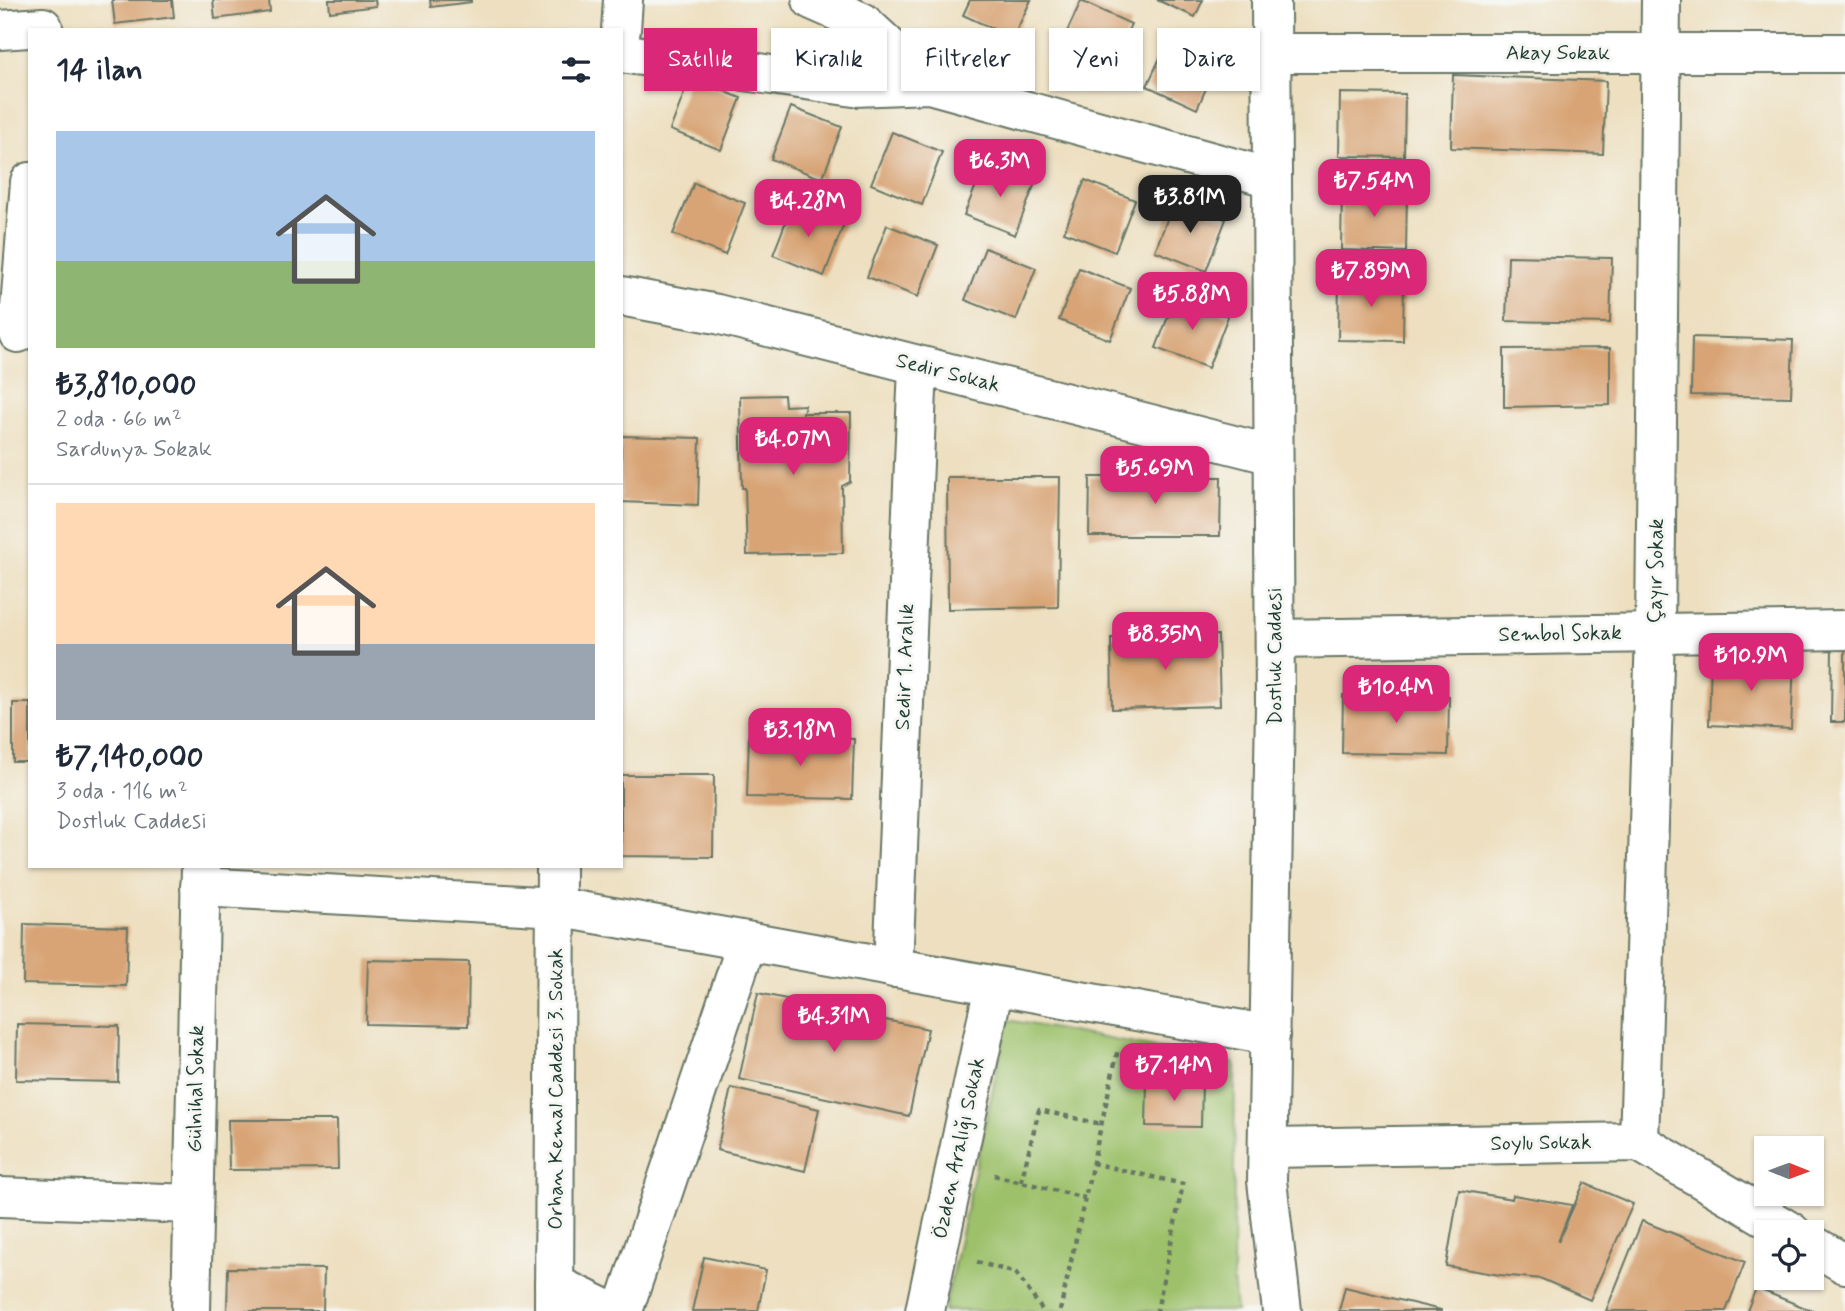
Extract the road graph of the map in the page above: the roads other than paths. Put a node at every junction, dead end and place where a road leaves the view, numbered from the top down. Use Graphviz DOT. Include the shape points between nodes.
graph roads {
  1 [pos="623,0"];
  2 [pos="812,0"];
  3 [pos="1271,0"];
  4 [pos="1661,0"];
  5 [pos="43,19"];
  6 [pos="621,28"];
  7 [pos="0,30"];
  8 [pos="623,53"];
  9 [pos="1270,53"];
  10 [pos="1661,53"];
  11 [pos="1845,53"];
  12 [pos="901,58"];
  13 [pos="901,85"];
  14 [pos="954,91"];
  15 [pos="1271,178"];
  16 [pos="28,204"];
  17 [pos="623,296"];
  18 [pos="16,333"];
  19 [pos="918,366"];
  20 [pos="1273,455"];
  21 [pos="1845,630"];
  22 [pos="1655,633"];
  23 [pos="1275,639"];
  24 [pos="556,868"];
  25 [pos="201,876"];
  26 [pos="557,907"];
  27 [pos="747,942"];
  28 [pos="893,968"];
  29 [pos="994,985"];
  30 [pos="1270,1035"];
  31 [pos="1639,1142"];
  32 [pos="1268,1148"];
  33 [pos="0,1197"];
  34 [pos="193,1204"];
  35 [pos="1771,1220"];
  36 [pos="1824,1252"];
  37 [pos="1845,1264"];
  38 [pos="554,1297"];
  39 [pos="191,1311"];
  40 [pos="610,1311"];
  41 [pos="623,1311"];
  42 [pos="925,1311"];
  43 [pos="1282,1311"];
  1 -- 6 [label="street"];
  2 -- 12 [label="street" via="862,22"];
  3 -- 9 [label="street, Dostluk Caddesi"];
  4 -- 10 [label="street, Çayır Sokak"];
  5 -- 7 [label="street"];
  8 -- 13 [label="street" via="854,87"];
  9 -- 10 [label="street, Akay Sokak"];
  9 -- 15 [label="street, Dostluk Caddesi"];
  10 -- 11 [label="street, Akay Sokak"];
  10 -- 22 [label="street, Çayır Sokak"];
  14 -- 15 [label="street"];
  15 -- 20 [label="street, Dostluk Caddesi"];
  16 -- 18 [label="street"];
  17 -- 19 [label="street, Sedir Sokak" via="716,314"];
  19 -- 20 [label="street, Sedir Sokak"];
  19 -- 28 [label="street, Sedir 1. Aralık"];
  20 -- 23 [label="street, Dostluk Caddesi"];
  21 -- 22 [label="street, Sembol Sokak"];
  22 -- 23 [label="street, Sembol Sokak"];
  22 -- 31 [label="street, Çayır Sokak"];
  23 -- 30 [label="street, Dostluk Caddesi"];
  24 -- 26 [label="street, Orhan Kemal Caddesi 3. Sokak"];
  25 -- 26 [label="street"];
  25 -- 34 [label="street, Gülnihal Sokak"];
  26 -- 27 [label="street"];
  26 -- 38 [label="street, Orhan Kemal Caddesi 3. Sokak"];
  27 -- 28 [label="street"];
  27 -- 41 [label="street"];
  28 -- 29 [label="street"];
  29 -- 30 [label="street"];
  29 -- 42 [label="street, Özden Aralığı Sokak"];
  30 -- 32 [label="street, Dostluk Caddesi"];
  31 -- 32 [label="street, Soylu Sokak"];
  31 -- 35 [label="street"];
  32 -- 43 [label="street, Dostluk Caddesi" via="1267,1181"];
  33 -- 34 [label="street"];
  34 -- 39 [label="street, Gülnihal Sokak"];
  36 -- 37 [label="street"];
  38 -- 40 [label="street"];
}
